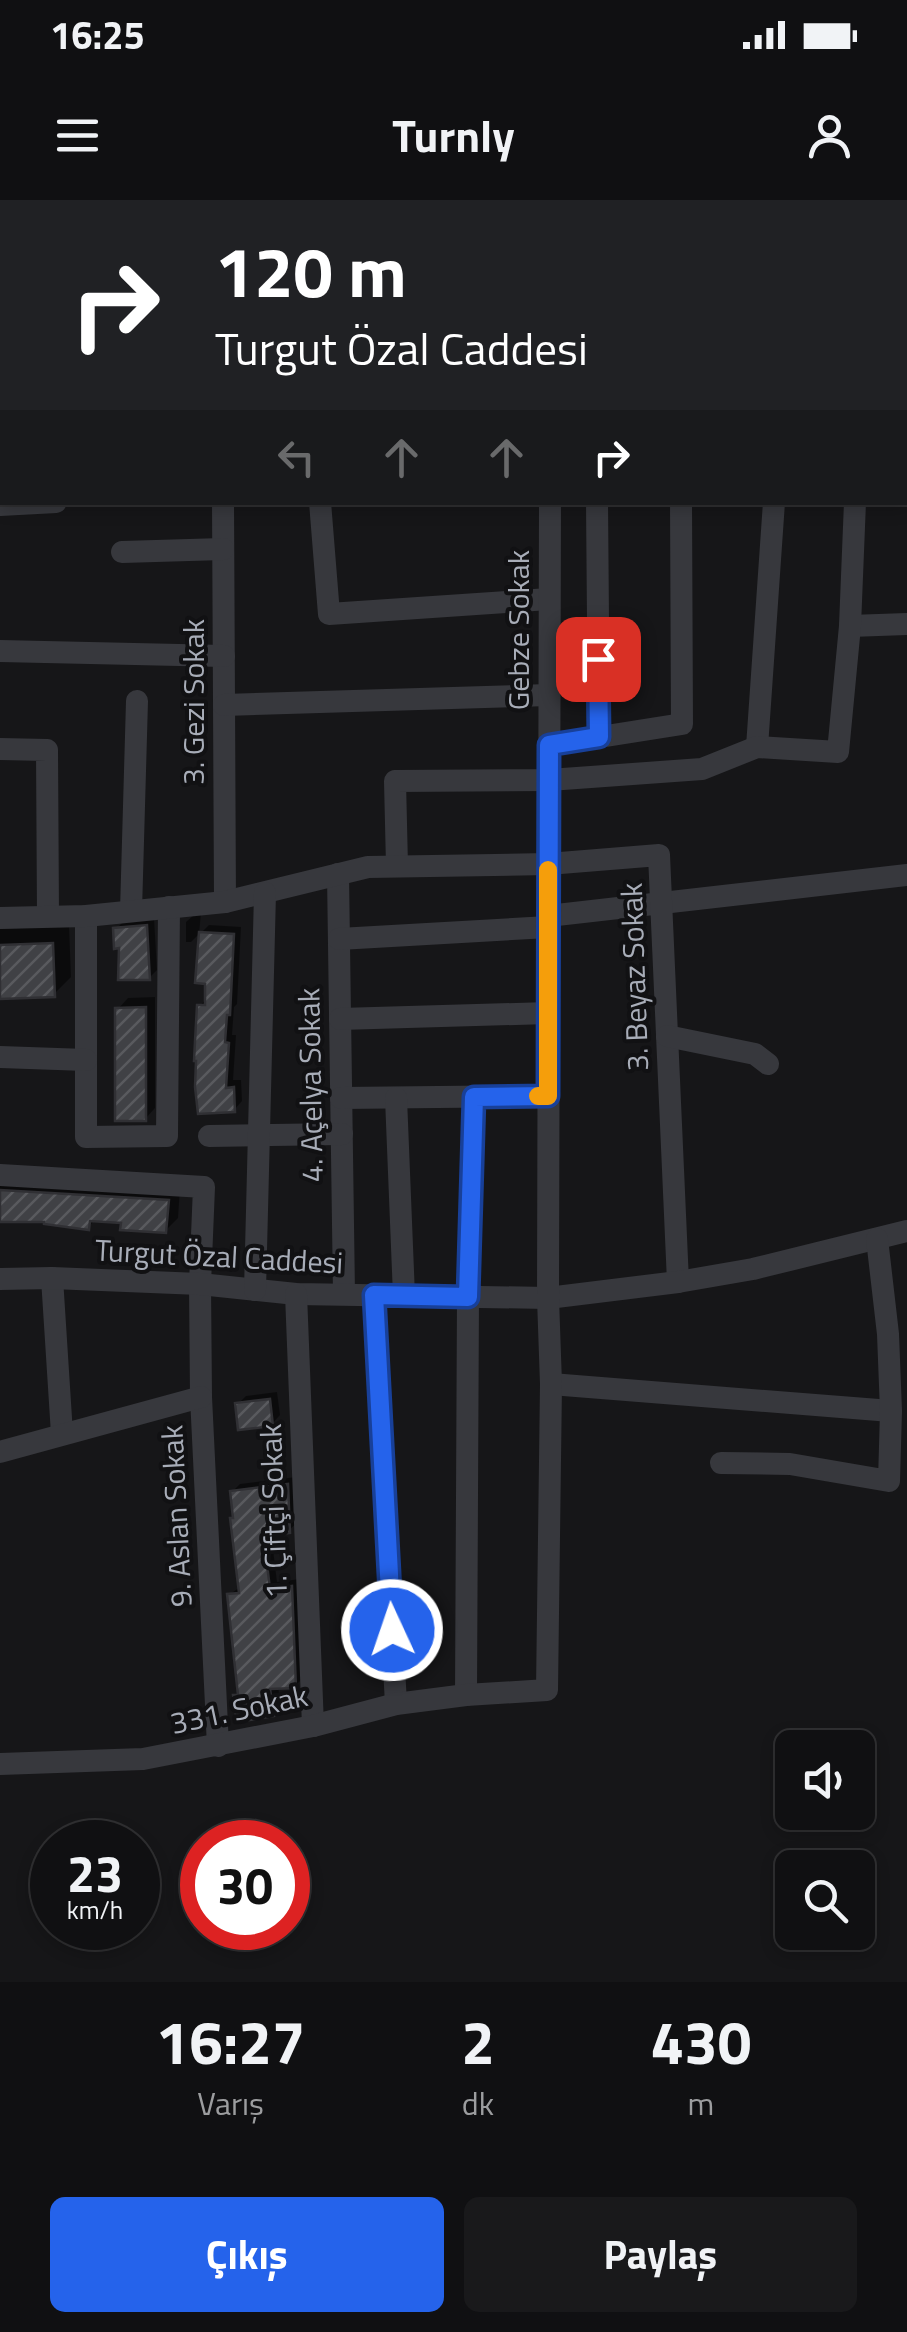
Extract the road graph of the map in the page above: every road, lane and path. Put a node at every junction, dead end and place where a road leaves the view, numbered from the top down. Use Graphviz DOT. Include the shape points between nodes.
graph roads {
  1 [pos="223,505"];
  2 [pos="320,505"];
  3 [pos="550,505"];
  4 [pos="598,505"];
  5 [pos="681,505"];
  6 [pos="774,505"];
  7 [pos="855,505"];
  8 [pos="223,549"];
  9 [pos="122,552"];
  10 [pos="550,599"];
  11 [pos="907,624"];
  12 [pos="850,626"];
  13 [pos="0,652"];
  14 [pos="224,656"];
  15 [pos="549,695"];
  16 [pos="137,701"];
  17 [pos="224,705"];
  18 [pos="599,737"];
  19 [pos="549,745"];
  20 [pos="757,747"];
  21 [pos="0,749"];
  22 [pos="549,780"];
  23 [pos="548,864"];
  24 [pos="398,866"];
  25 [pos="338,874"];
  26 [pos="907,875"];
  27 [pos="265,894"];
  28 [pos="226,902"];
  29 [pos="662,902"];
  30 [pos="169,908"];
  31 [pos="132,912"];
  32 [pos="48,916"];
  33 [pos="86,916"];
  34 [pos="0,918"];
  35 [pos="548,922"];
  36 [pos="339,940"];
  37 [pos="548,1013"];
  38 [pos="340,1019"];
  39 [pos="668,1036"];
  40 [pos="0,1057"];
  41 [pos="86,1060"];
  42 [pos="768,1064"];
  43 [pos="548,1096"];
  44 [pos="474,1097"];
  45 [pos="341,1098"];
  46 [pos="396,1098"];
  47 [pos="342,1134"];
  48 [pos="209,1136"];
  49 [pos="259,1136"];
  50 [pos="0,1175"];
  51 [pos="907,1231"];
  52 [pos="878,1238"];
  53 [pos="0,1278"];
  54 [pos="52,1278"];
  55 [pos="678,1282"];
  56 [pos="200,1284"];
  57 [pos="255,1290"];
  58 [pos="296,1294"];
  59 [pos="344,1294"];
  60 [pos="374,1295"];
  61 [pos="404,1296"];
  62 [pos="468,1297"];
  63 [pos="548,1298"];
  64 [pos="550,1384"];
  65 [pos="201,1397"];
  66 [pos="891,1411"];
  67 [pos="62,1434"];
  68 [pos="0,1452"];
  69 [pos="721,1463"];
  70 [pos="547,1690"];
  71 [pos="466,1695"];
  72 [pos="396,1704"];
  73 [pos="313,1726"];
  74 [pos="218,1746"];
  75 [pos="0,1764"];
  1 -- 8 [label="street, 3. Gezi Sokak"];
  2 -- 10 [label="street" via="329,614"];
  3 -- 10 [label="street, Gebze Sokak"];
  4 -- 18 [label="street"];
  5 -- 18 [label="street" via="682,724"];
  6 -- 20 [label="street"];
  7 -- 12 [label="street"];
  8 -- 9 [label="street"];
  8 -- 14 [label="street, 3. Gezi Sokak"];
  10 -- 15 [label="street, Gebze Sokak"];
  11 -- 12 [label="street"];
  12 -- 20 [label="street" via="838,752"];
  13 -- 14 [label="street"];
  14 -- 17 [label="street, 3. Gezi Sokak"];
  15 -- 17 [label="street"];
  15 -- 19 [label="street, Gebze Sokak"];
  16 -- 31 [label="street"];
  17 -- 28 [label="street, 3. Gezi Sokak"];
  18 -- 19 [label="street"];
  19 -- 22 [label="street, Gebze Sokak"];
  20 -- 22 [label="street" via="702,769"];
  21 -- 32 [label="street" via="47,750"];
  22 -- 23 [label="street, Gebze Sokak"];
  22 -- 24 [label="street" via="395,781"];
  23 -- 24 [label="street, 3. Beyaz Sokak"];
  23 -- 29 [label="street, 3. Beyaz Sokak" via="660,854"];
  23 -- 35 [label="street, Gebze Sokak"];
  24 -- 25 [label="street, 3. Beyaz Sokak"];
  25 -- 27 [label="street, 3. Beyaz Sokak"];
  25 -- 36 [label="street, 4. Açelya Sokak"];
  26 -- 29 [label="street"];
  27 -- 28 [label="street, 3. Beyaz Sokak"];
  27 -- 49 [label="street"];
  28 -- 30 [label="street, 3. Beyaz Sokak"];
  29 -- 35 [label="street"];
  29 -- 39 [label="street, 3. Beyaz Sokak"];
  30 -- 31 [label="street, 3. Beyaz Sokak"];
  30 -- 41 [label="street" via="167,1136 86,1137"];
  31 -- 33 [label="street, 3. Beyaz Sokak"];
  32 -- 33 [label="street, 3. Beyaz Sokak"];
  32 -- 34 [label="street, 3. Beyaz Sokak"];
  33 -- 41 [label="street"];
  35 -- 36 [label="street"];
  35 -- 37 [label="street, Gebze Sokak"];
  36 -- 38 [label="street, 4. Açelya Sokak"];
  37 -- 38 [label="street"];
  37 -- 43 [label="street, Gebze Sokak"];
  38 -- 45 [label="street, 4. Açelya Sokak"];
  39 -- 42 [label="street" via="755,1054"];
  39 -- 55 [label="street, 3. Beyaz Sokak"];
  40 -- 41 [label="street"];
  43 -- 44 [label="street"];
  43 -- 63 [label="street, Gebze Sokak"];
  44 -- 46 [label="street"];
  44 -- 62 [label="street"];
  45 -- 46 [label="street"];
  45 -- 47 [label="street, 4. Açelya Sokak"];
  46 -- 61 [label="street"];
  47 -- 49 [label="street"];
  47 -- 59 [label="street, 4. Açelya Sokak"];
  48 -- 49 [label="street"];
  49 -- 57 [label="street"];
  50 -- 56 [label="street, 9. Aslan Sokak" via="204,1187"];
  51 -- 52 [label="street, Turgut Özal Caddesi"];
  52 -- 55 [label="street, Turgut Özal Caddesi"];
  52 -- 66 [label="street"];
  53 -- 54 [label="street, Turgut Özal Caddesi"];
  54 -- 56 [label="street, Turgut Özal Caddesi"];
  54 -- 67 [label="street"];
  55 -- 63 [label="street, Turgut Özal Caddesi"];
  56 -- 57 [label="street, Turgut Özal Caddesi"];
  56 -- 65 [label="street, 9. Aslan Sokak"];
  57 -- 58 [label="street, Turgut Özal Caddesi"];
  58 -- 59 [label="street, Turgut Özal Caddesi"];
  58 -- 73 [label="street, 1. Çiftçi Sokak"];
  59 -- 60 [label="street, Turgut Özal Caddesi"];
  60 -- 61 [label="street, Turgut Özal Caddesi"];
  60 -- 72 [label="street"];
  61 -- 62 [label="street, Turgut Özal Caddesi"];
  62 -- 63 [label="street, Turgut Özal Caddesi"];
  62 -- 71 [label="street"];
  63 -- 64 [label="street, Gebze Sokak"];
  64 -- 66 [label="street"];
  64 -- 70 [label="street, Gebze Sokak"];
  65 -- 67 [label="street"];
  65 -- 74 [label="street, 9. Aslan Sokak"];
  66 -- 69 [label="street" via="889,1481 790,1464"];
  67 -- 68 [label="street"];
  70 -- 71 [label="street, 331. Sokak"];
  71 -- 72 [label="street, 331. Sokak"];
  72 -- 73 [label="street, 331. Sokak"];
  73 -- 74 [label="street, 331. Sokak"];
  74 -- 75 [label="street, 331. Sokak" via="142,1759"];
}
